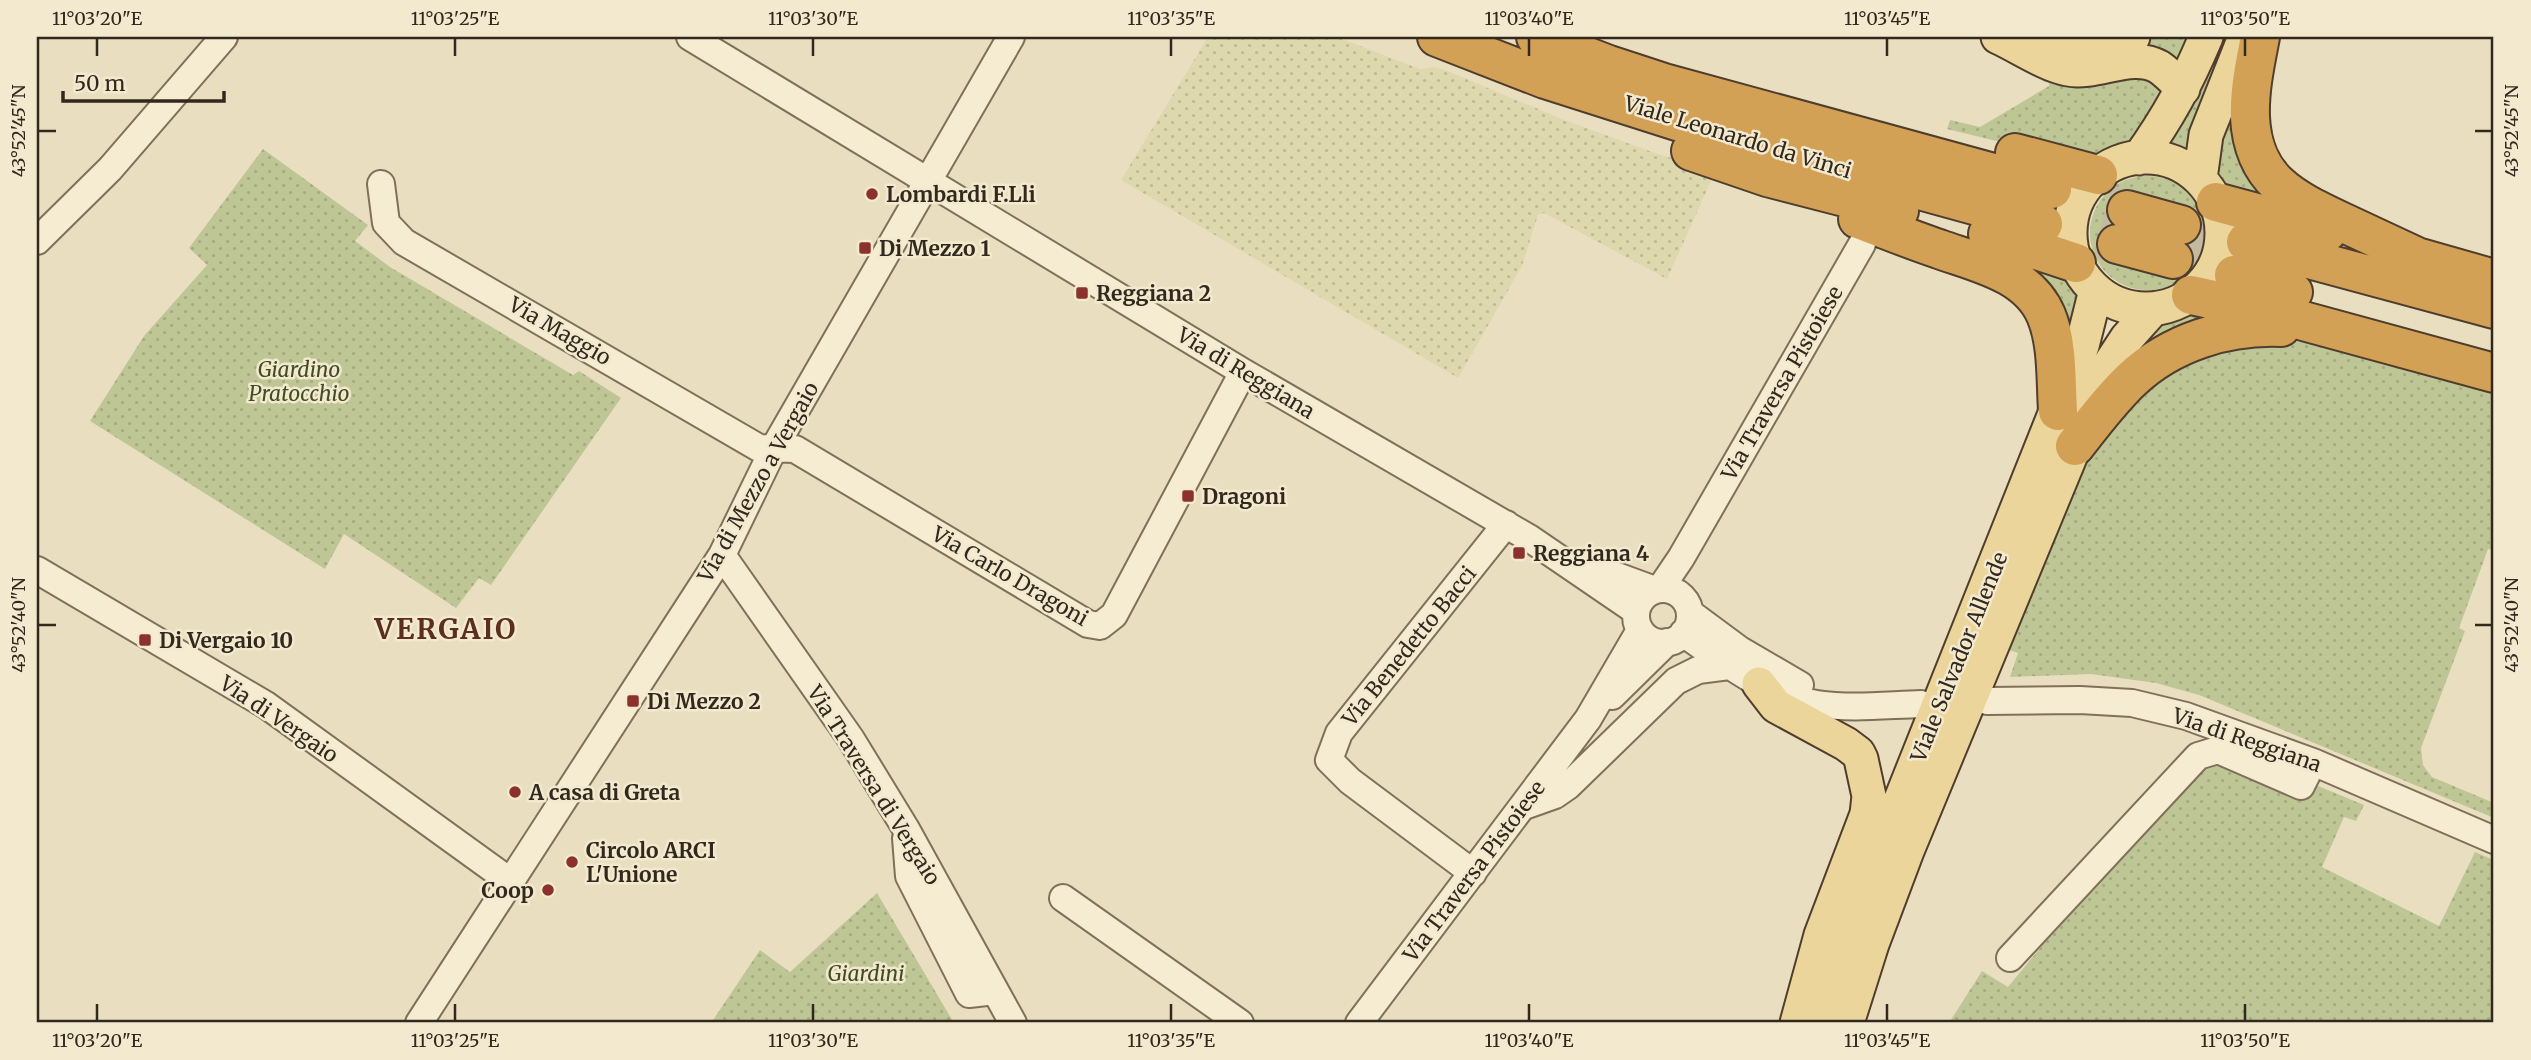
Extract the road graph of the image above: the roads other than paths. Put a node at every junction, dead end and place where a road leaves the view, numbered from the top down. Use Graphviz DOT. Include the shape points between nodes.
graph roads {
  1 [pos="224,37"];
  2 [pos="690,37"];
  3 [pos="1011,37"];
  4 [pos="1437,37"];
  5 [pos="1536,37"];
  6 [pos="1592,37"];
  7 [pos="1998,37"];
  8 [pos="2041,37"];
  9 [pos="2133,37"];
  10 [pos="2206,37"];
  11 [pos="2245,37"];
  12 [pos="2260,37"];
  13 [pos="1545,79"];
  14 [pos="2183,89"];
  15 [pos="2139,158"];
  16 [pos="2098,175"];
  17 [pos="1767,177"];
  18 [pos="927,181"];
  19 [pos="381,184"];
  20 [pos="2208,191"];
  21 [pos="2122,227"];
  22 [pos="37,241"];
  23 [pos="2177,242"];
  24 [pos="1863,244"];
  25 [pos="2415,256"];
  26 [pos="2086,277"];
  27 [pos="2494,279"];
  28 [pos="2190,295"];
  29 [pos="2153,309"];
  30 [pos="2494,309"];
  31 [pos="2342,332"];
  32 [pos="2494,348"];
  33 [pos="1243,372"];
  34 [pos="2494,373"];
  35 [pos="2058,411"];
  36 [pos="2075,446"];
  37 [pos="774,448"];
  38 [pos="1506,524"];
  39 [pos="1553,553"];
  40 [pos="722,555"];
  41 [pos="37,570"];
  42 [pos="1673,611"];
  43 [pos="1638,621"];
  44 [pos="1730,666"];
  45 [pos="1759,684"];
  46 [pos="1987,701"];
  47 [pos="1921,704"];
  48 [pos="1831,705"];
  49 [pos="1588,719"];
  50 [pos="2313,762"];
  51 [pos="1524,806"];
  52 [pos="2494,840"];
  53 [pos="1473,873"];
  54 [pos="511,881"];
  55 [pos="1063,898"];
  56 [pos="2010,958"];
  57 [pos="419,1023"];
  58 [pos="1013,1023"];
  59 [pos="1240,1023"];
  60 [pos="1359,1023"];
  61 [pos="1797,1023"];
  62 [pos="1822,1023"];
  63 [pos="1846,1023"];
  1 -- 22 [label="street" via="110,169"];
  2 -- 18 [label="street, Via di Reggiana"];
  3 -- 18 [label="street, Via di Mezzo a Vergaio"];
  4 -- 13 [label="highway, Viale Leonardo da Vinci"];
  5 -- 13 [label="highway, Viale Leonardo da Vinci" via="1609,65 2047,207 1727,136"];
  6 -- 16 [label="highway"];
  7 -- 14 [label="main road" via="2067,68 2146,63 2158,67"];
  8 -- 9 [label="main road" via="2099,43"];
  10 -- 14 [label="main road"];
  11 -- 20 [label="main road" via="2206,135"];
  12 -- 25 [label="highway" via="2250,117 2256,150 2274,181 2299,201"];
  13 -- 17 [label="highway" via="1656,138"];
  14 -- 15 [label="main road"];
  15 -- 16 [label="main road" via="2110,166"];
  15 -- 20 [label="main road" via="2178,164"];
  16 -- 26 [label="main road" via="2074,208 2070,236"];
  17 -- 26 [label="highway" via="1987,234"];
  17 -- 35 [label="highway" via="1836,211 2003,272 2027,289 2038,300 2050,327"];
  18 -- 33 [label="street, Via di Reggiana"];
  18 -- 37 [label="street, Via di Mezzo a Vergaio"];
  19 -- 37 [label="street, Via Maggio" via="386,223 404,242 760,448"];
  20 -- 25 [label="highway"];
  20 -- 28 [label="main road" via="2221,219 2222,236 2213,269"];
  21 -- 23 [label="highway"];
  24 -- 42 [label="street, Via Traversa Pistoiese" via="1681,558"];
  25 -- 27 [label="highway"];
  26 -- 29 [label="main road" via="2117,303"];
  26 -- 35 [label="main road, Viale Salvador Allende" via="2082,346"];
  28 -- 29 [label="main road"];
  28 -- 31 [label="highway"];
  29 -- 36 [label="main road, Viale Salvador Allende" via="2106,370"];
  30 -- 32 [label="highway" via="2240,259"];
  31 -- 34 [label="highway"];
  31 -- 36 [label="highway" via="2249,327 2196,339 2134,377"];
  33 -- 37 [label="street, Via Carlo Dragoni" via="1114,615 1100,626 1088,624 795,449"];
  33 -- 38 [label="street, Via di Reggiana"];
  35 -- 62 [label="main road, Viale Salvador Allende" via="1868,882"];
  36 -- 63 [label="main road, Viale Salvador Allende" via="1911,839"];
  37 -- 40 [label="street, Via di Mezzo a Vergaio"];
  38 -- 39 [label="street, Via di Reggiana"];
  38 -- 53 [label="street, Via Benedetto Bacci" via="1339,733 1329,760 1350,781"];
  39 -- 42 [label="street, Via di Reggiana"];
  39 -- 43 [label="street, Via di Reggiana"];
  40 -- 54 [label="street, Via di Mezzo a Vergaio"];
  40 -- 58 [label="street, Via Traversa di Vergaio" via="851,739"];
  41 -- 54 [label="street, Via di Vergaio" via="266,705"];
  42 -- 43 [label="street" via="1645,596"];
  42 -- 43 [label="street, Via di Reggiana" via="1649,639"];
  42 -- 44 [label="street, Via di Reggiana"];
  42 -- 48 [label="street, Via di Reggiana"];
  42 -- 49 [label="street, Via Traversa Pistoiese"];
  43 -- 49 [label="street, Via Traversa Pistoiese"];
  44 -- 45 [label="street, Via di Reggiana"];
  44 -- 51 [label="street" via="1698,670 1676,681 1568,786"];
  45 -- 48 [label="street, Via di Reggiana" via="1807,702"];
  45 -- 61 [label="main road" via="1776,706 1858,753 1869,796 1867,814 1818,945"];
  46 -- 50 [label="street, Via di Reggiana" via="2132,703 2186,716"];
  47 -- 48 [label="street, Via di Reggiana"];
  49 -- 51 [label="street, Via Traversa Pistoiese"];
  50 -- 52 [label="street, Via di Reggiana"];
  50 -- 56 [label="street" via="2301,786 2218,750 2198,757"];
  51 -- 53 [label="street, Via Traversa Pistoiese"];
  53 -- 60 [label="street, Via Traversa Pistoiese"];
  54 -- 57 [label="street, Via di Mezzo a Vergaio"];
  55 -- 59 [label="street"];
}
